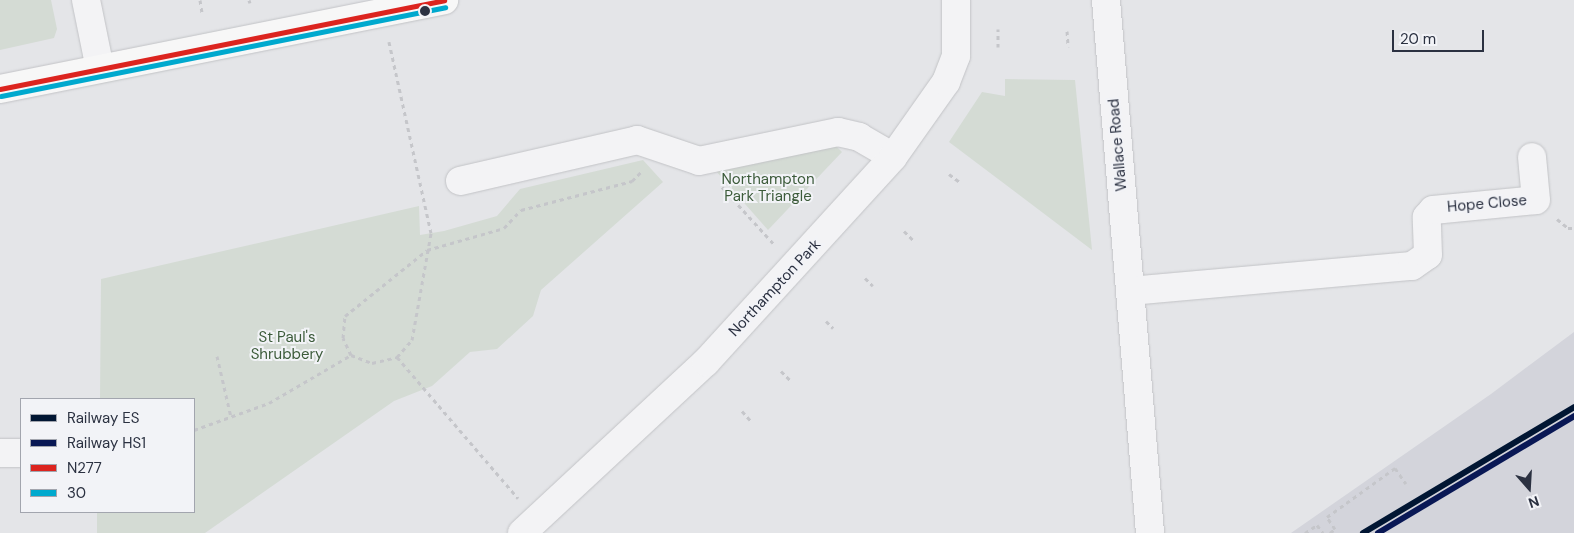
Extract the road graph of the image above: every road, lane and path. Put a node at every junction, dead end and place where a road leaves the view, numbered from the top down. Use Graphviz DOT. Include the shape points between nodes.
graph roads {
  1 [pos="86,0"];
  2 [pos="200,0"];
  3 [pos="444,0"];
  4 [pos="956,0"];
  5 [pos="1106,0"];
  6 [pos="382,12"];
  7 [pos="202,13"];
  8 [pos="998,29"];
  9 [pos="1067,31"];
  10 [pos="998,47"];
  11 [pos="1068,47"];
  12 [pos="100,69"];
  13 [pos="0,90"];
  14 [pos="893,157"];
  15 [pos="1532,157"];
  16 [pos="699,161"];
  17 [pos="647,164"];
  18 [pos="950,174"];
  19 [pos="460,181"];
  20 [pos="961,183"];
  21 [pos="904,231"];
  22 [pos="765,234"];
  23 [pos="915,242"];
  24 [pos="427,250"];
  25 [pos="865,278"];
  26 [pos="873,286"];
  27 [pos="1130,291"];
  28 [pos="826,321"];
  29 [pos="833,328"];
  30 [pos="351,355"];
  31 [pos="217,356"];
  32 [pos="397,357"];
  33 [pos="781,371"];
  34 [pos="791,381"];
  35 [pos="742,411"];
  36 [pos="231,417"];
  37 [pos="752,422"];
  38 [pos="195,430"];
  39 [pos="0,453"];
  40 [pos="20,453"];
  41 [pos="1406,484"];
  42 [pos="530,527"];
  43 [pos="1150,533"];
  44 [pos="1305,533"];
  45 [pos="1323,533"];
  46 [pos="1330,533"];
  1 -- 12 [label="street"];
  2 -- 7 [label="path"];
  3 -- 6 [label="main road"];
  4 -- 14 [label="street, Northampton Park" via="956,56 946,82"];
  5 -- 27 [label="street, Wallace Road"];
  6 -- 12 [label="main road"];
  6 -- 24 [label="path" via="431,233"];
  8 -- 10 [label="path"];
  9 -- 11 [label="path"];
  12 -- 13 [label="main road"];
  14 -- 16 [label="street" via="859,136 838,132"];
  14 -- 42 [label="street, Northampton Park" via="807,255 706,362"];
  15 -- 27 [label="street, Hope Close" via="1536,200 1433,210 1427,218 1428,255 1412,266"];
  16 -- 19 [label="street" via="637,140"];
  16 -- 22 [label="path"];
  17 -- 24 [label="path" via="632,181 521,210 504,228 444,242"];
  18 -- 20 [label="path"];
  21 -- 23 [label="path"];
  24 -- 30 [label="path" via="345,316 343,338"];
  24 -- 32 [label="path" via="412,340"];
  25 -- 26 [label="path"];
  27 -- 43 [label="street, Wallace Road"];
  28 -- 29 [label="path"];
  30 -- 32 [label="path" via="372,363"];
  30 -- 36 [label="path" via="269,404"];
  31 -- 36 [label="path"];
  32 -- 42 [label="path"];
  33 -- 34 [label="path"];
  35 -- 37 [label="path"];
  36 -- 38 [label="path"];
  39 -- 40 [label="street"];
  41 -- 46 [label="path" via="1395,468 1327,517 1335,529"];
  44 -- 45 [label="path" via="1317,525"];
}
